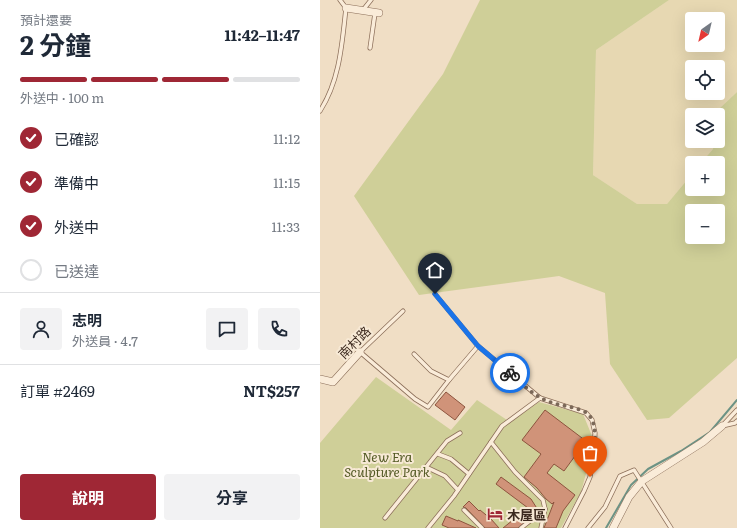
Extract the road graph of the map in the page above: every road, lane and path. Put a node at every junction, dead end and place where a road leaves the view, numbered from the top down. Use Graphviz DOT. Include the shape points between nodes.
graph roads {
  1 [pos="340,0"];
  2 [pos="371,0"];
  3 [pos="346,8"];
  4 [pos="363,11"];
  5 [pos="377,13"];
  6 [pos="370,48"];
  7 [pos="320,111"];
  8 [pos="435,294"];
  9 [pos="402,311"];
  10 [pos="478,346"];
  11 [pos="360,352"];
  12 [pos="414,354"];
  13 [pos="320,379"];
  14 [pos="449,380"];
  15 [pos="540,398"];
  16 [pos="737,410"];
  17 [pos="737,421"];
  18 [pos="722,426"];
  19 [pos="460,433"];
  20 [pos="491,442"];
  21 [pos="438,454"];
  22 [pos="426,467"];
  23 [pos="469,474"];
  24 [pos="642,481"];
  25 [pos="458,490"];
  26 [pos="546,509"];
  27 [pos="464,510"];
  28 [pos="385,518"];
  29 [pos="428,528"];
  30 [pos="482,528"];
  31 [pos="521,528"];
  32 [pos="541,528"];
  33 [pos="565,528"];
  34 [pos="588,528"];
  35 [pos="613,528"];
  36 [pos="671,528"];
  1 -- 3 [label="lane"];
  2 -- 4 [label="lane"];
  3 -- 4 [label="street"];
  3 -- 7 [label="lane" via="338,68"];
  4 -- 5 [label="street"];
  5 -- 6 [label="lane"];
  8 -- 10 [label="lane"];
  9 -- 11 [label="lane, 南村路"];
  10 -- 14 [label="lane"];
  10 -- 15 [label="lane"];
  11 -- 13 [label="street, 南村路" via="332,382"];
  11 -- 14 [label="lane" via="428,407"];
  12 -- 14 [label="lane" via="431,371"];
  15 -- 20 [label="lane" via="502,426"];
  15 -- 33 [label="lane" via="586,413 592,420 595,433 590,477"];
  16 -- 18 [label="lane"];
  17 -- 18 [label="lane"];
  18 -- 24 [label="street" via="703,442"];
  19 -- 21 [label="lane" via="447,442"];
  20 -- 23 [label="lane"];
  20 -- 26 [label="lane" via="515,472 543,500"];
  21 -- 22 [label="lane"];
  21 -- 23 [label="lane" via="451,459"];
  22 -- 25 [label="lane" via="445,476"];
  22 -- 28 [label="lane"];
  23 -- 25 [label="lane"];
  24 -- 34 [label="lane" via="634,470 620,476 605,507"];
  24 -- 35 [label="street" via="629,497"];
  24 -- 36 [label="lane"];
  25 -- 29 [label="lane"];
  26 -- 31 [label="lane"];
  26 -- 32 [label="lane"];
  27 -- 30 [label="lane"];
}
